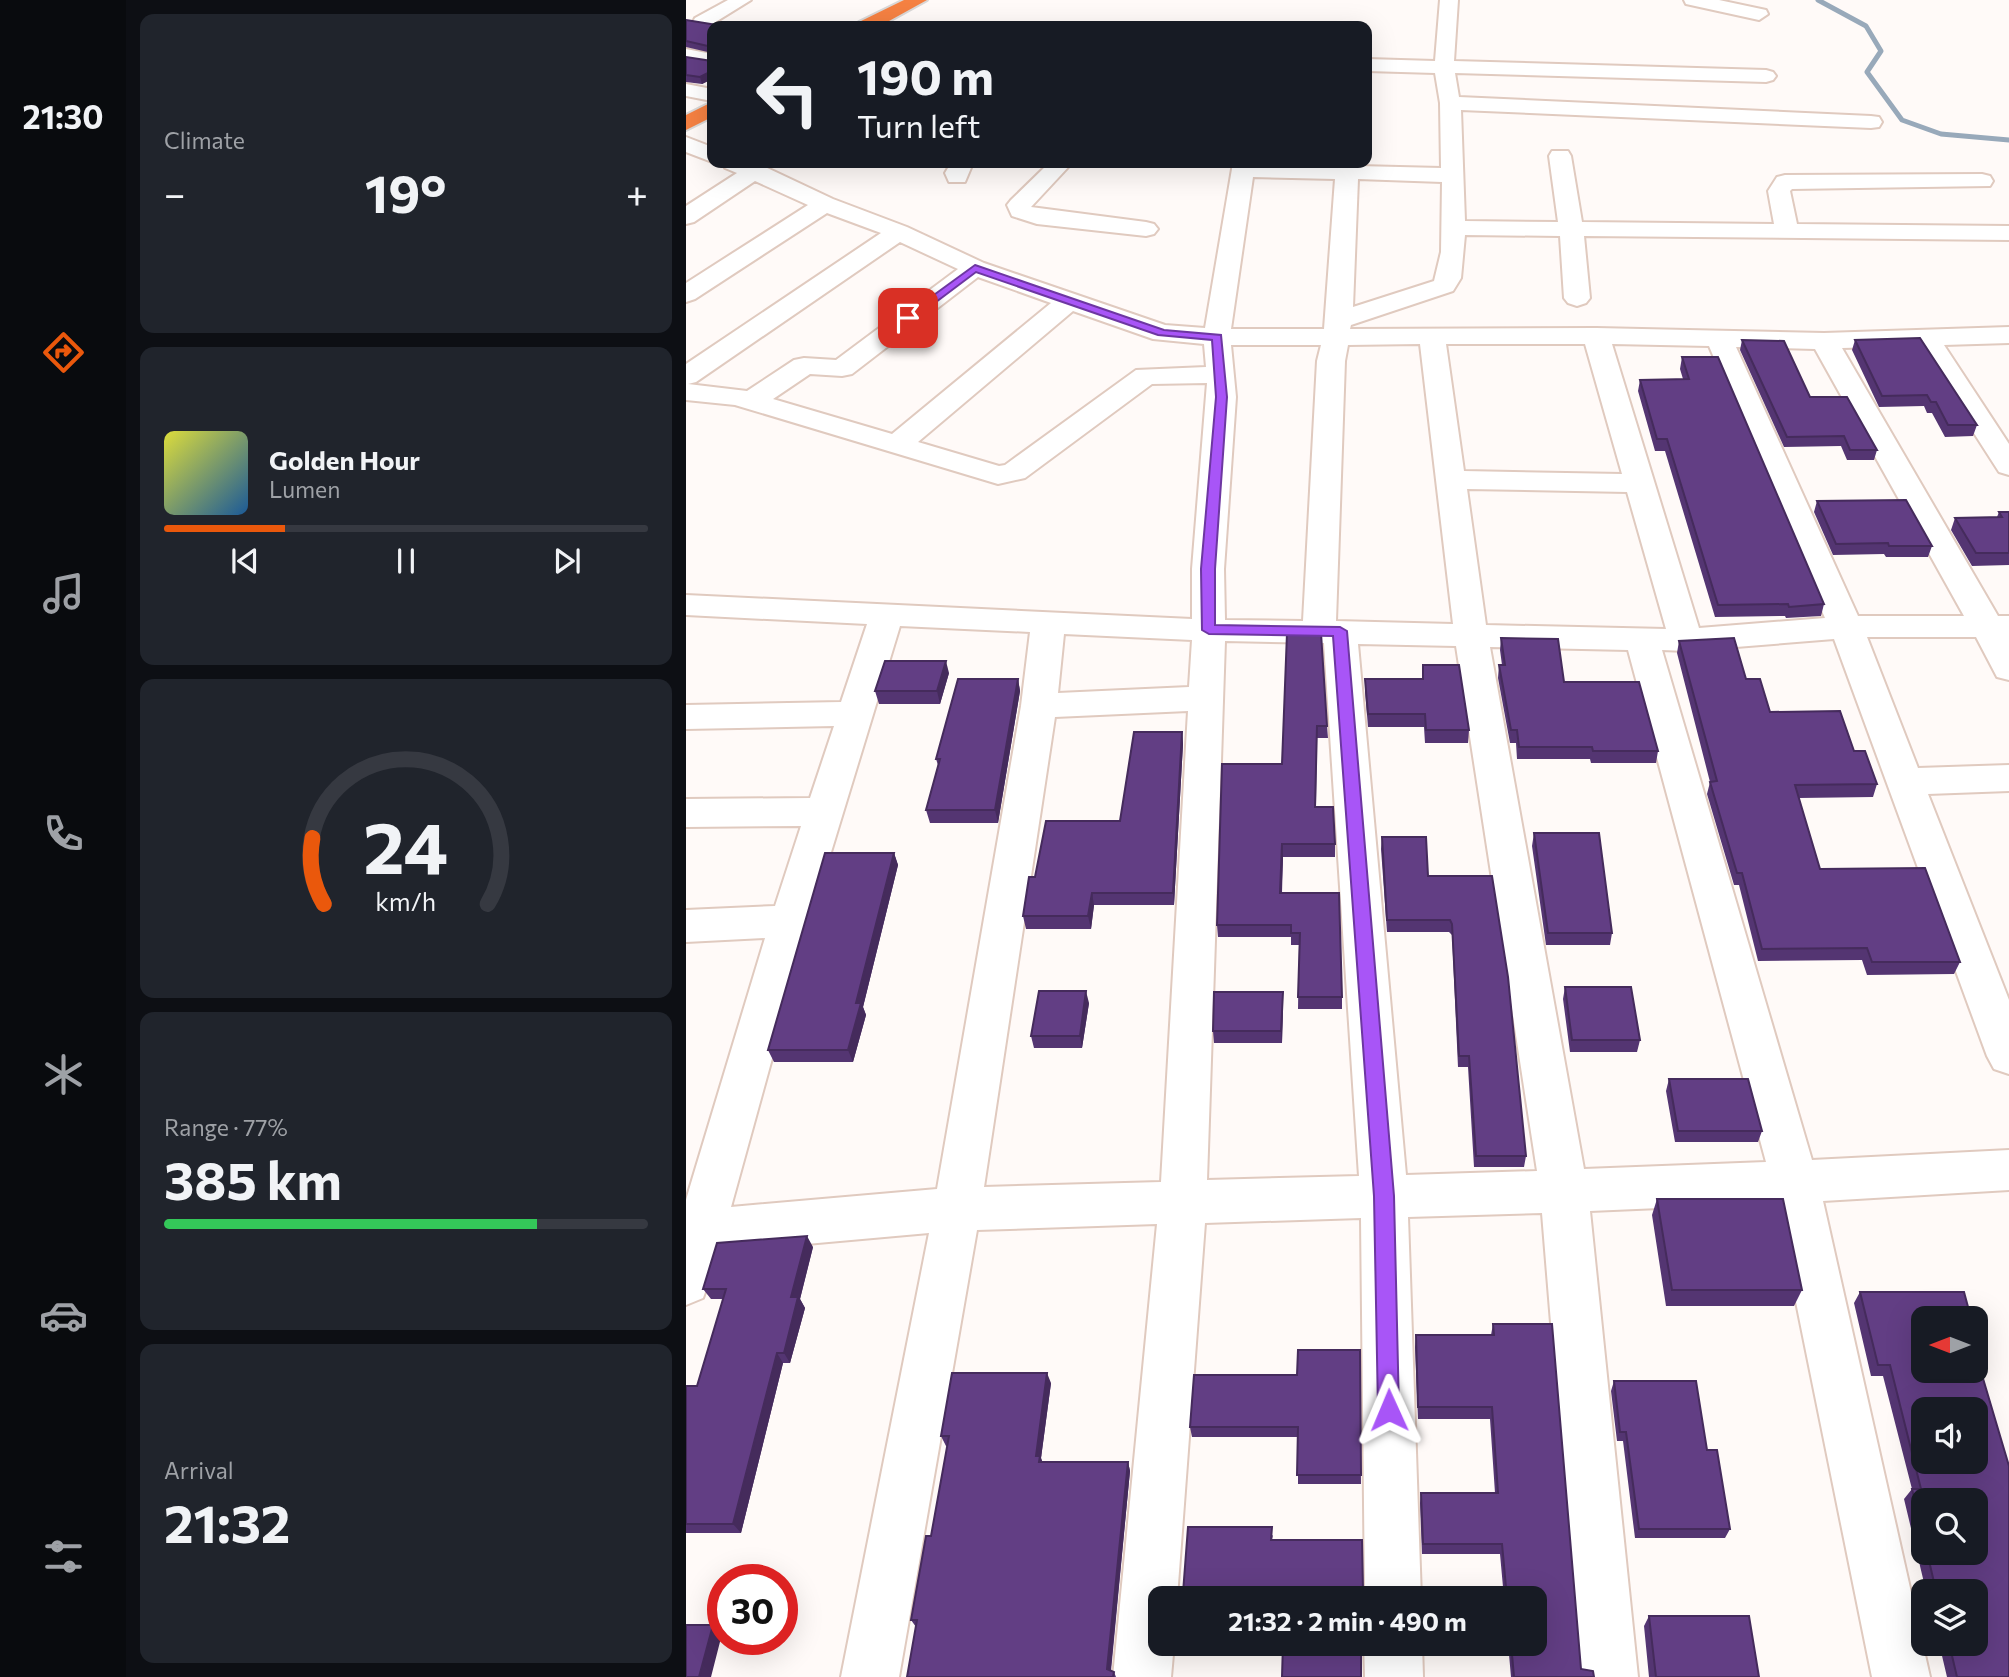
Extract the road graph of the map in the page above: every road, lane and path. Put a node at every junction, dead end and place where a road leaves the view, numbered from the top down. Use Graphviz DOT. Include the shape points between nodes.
graph roads {
  1 [pos="742,0"];
  2 [pos="894,0"];
  3 [pos="918,0"];
  4 [pos="1449,0"];
  5 [pos="1693,0"];
  6 [pos="1759,14"];
  7 [pos="694,21"];
  8 [pos="854,21"];
  9 [pos="876,21"];
  10 [pos="686,55"];
  11 [pos="707,59"];
  12 [pos="1372,65"];
  13 [pos="1444,67"];
  14 [pos="1766,76"];
  15 [pos="686,90"];
  16 [pos="707,98"];
  17 [pos="707,100"];
  18 [pos="707,103"];
  19 [pos="1450,103"];
  20 [pos="686,108"];
  21 [pos="1871,122"];
  22 [pos="686,124"];
  23 [pos="686,144"];
  24 [pos="707,153"];
  25 [pos="1560,156"];
  26 [pos="743,168"];
  27 [pos="746,168"];
  28 [pos="1056,168"];
  29 [pos="1243,168"];
  30 [pos="1347,168"];
  31 [pos="1453,174"];
  32 [pos="1982,181"];
  33 [pos="825,204"];
  34 [pos="686,217"];
  35 [pos="1452,228"];
  36 [pos="1146,229"];
  37 [pos="1571,229"];
  38 [pos="1787,231"];
  39 [pos="899,232"];
  40 [pos="2009,233"];
  41 [pos="975,268"];
  42 [pos="686,294"];
  43 [pos="1577,298"];
  44 [pos="1070,300"];
  45 [pos="2009,335"];
  46 [pos="1595,336"];
  47 [pos="1217,337"];
  48 [pos="1432,338"];
  49 [pos="1926,338"];
  50 [pos="1718,339"];
  51 [pos="1825,341"];
  52 [pos="1334,348"];
  53 [pos="686,376"];
  54 [pos="1220,384"];
  55 [pos="698,393"];
  56 [pos="745,399"];
  57 [pos="896,445"];
  58 [pos="2009,466"];
  59 [pos="1451,480"];
  60 [pos="1637,483"];
  61 [pos="686,605"];
  62 [pos="887,614"];
  63 [pos="1025,621"];
  64 [pos="1998,626"];
  65 [pos="1846,627"];
  66 [pos="1209,630"];
  67 [pos="1330,631"];
  68 [pos="1471,635"];
  69 [pos="1664,639"];
  70 [pos="2009,669"];
  71 [pos="1206,698"];
  72 [pos="1039,706"];
  73 [pos="855,714"];
  74 [pos="686,717"];
  75 [pos="2009,778"];
  76 [pos="1907,782"];
  77 [pos="823,812"];
  78 [pos="686,813"];
  79 [pos="790,921"];
  80 [pos="686,926"];
  81 [pos="2009,1056"];
  82 [pos="2009,1170"];
  83 [pos="1795,1182"];
  84 [pos="1564,1191"];
  85 [pos="1384,1196"];
  86 [pos="1183,1202"];
  87 [pos="957,1209"];
  88 [pos="694,1233"];
  89 [pos="686,1282"];
  90 [pos="1392,1586"];
  91 [pos="1394,1656"];
  92 [pos="870,1677"];
  93 [pos="1142,1677"];
  94 [pos="1394,1677"];
  95 [pos="1609,1677"];
  96 [pos="1901,1677"];
  1 -- 7 [label="street"];
  2 -- 8 [label="highway"];
  3 -- 9 [label="highway"];
  4 -- 13 [label="street"];
  5 -- 6 [label="street"];
  10 -- 11 [label="street"];
  12 -- 13 [label="street"];
  13 -- 14 [label="street"];
  13 -- 19 [label="street"];
  15 -- 16 [label="street"];
  17 -- 20 [label="highway"];
  18 -- 22 [label="highway"];
  19 -- 21 [label="street"];
  19 -- 31 [label="street"];
  23 -- 24 [label="street"];
  25 -- 37 [label="street"];
  26 -- 34 [label="street"];
  27 -- 33 [label="street"];
  28 -- 36 [label="street" via="1019,205 1020,211 1037,217"];
  29 -- 47 [label="street"];
  30 -- 31 [label="street"];
  30 -- 52 [label="street"];
  31 -- 35 [label="street"];
  32 -- 38 [label="street" via="1785,183 1779,191"];
  33 -- 39 [label="street"];
  33 -- 42 [label="street"];
  35 -- 37 [label="street"];
  35 -- 52 [label="street" via="1444,286"];
  37 -- 38 [label="street"];
  37 -- 43 [label="street"];
  38 -- 40 [label="street"];
  39 -- 41 [label="street"];
  39 -- 53 [label="street"];
  41 -- 44 [label="street"];
  41 -- 56 [label="street" via="842,368 804,366"];
  44 -- 47 [label="street" via="1162,333"];
  44 -- 57 [label="street"];
  45 -- 49 [label="street"];
  46 -- 48 [label="street"];
  46 -- 50 [label="street"];
  46 -- 60 [label="street"];
  47 -- 52 [label="street"];
  47 -- 54 [label="street"];
  48 -- 52 [label="street"];
  48 -- 59 [label="street"];
  49 -- 51 [label="street"];
  49 -- 58 [label="street"];
  50 -- 51 [label="street"];
  50 -- 65 [label="street"];
  51 -- 64 [label="street"];
  52 -- 67 [label="street"];
  54 -- 57 [label="street" via="1146,376 1006,475 988,474"];
  54 -- 66 [label="street" via="1208,569"];
  55 -- 56 [label="street"];
  56 -- 57 [label="street"];
  59 -- 60 [label="street"];
  59 -- 68 [label="street"];
  60 -- 69 [label="street"];
  61 -- 62 [label="street"];
  62 -- 63 [label="street"];
  62 -- 73 [label="street"];
  63 -- 66 [label="street"];
  63 -- 72 [label="street"];
  64 -- 65 [label="street"];
  64 -- 70 [label="street"];
  65 -- 69 [label="street"];
  65 -- 76 [label="street"];
  66 -- 67 [label="street"];
  66 -- 71 [label="street"];
  67 -- 68 [label="street"];
  67 -- 85 [label="street"];
  68 -- 69 [label="street"];
  68 -- 84 [label="street"];
  69 -- 83 [label="street"];
  71 -- 72 [label="street"];
  71 -- 86 [label="street"];
  72 -- 87 [label="street"];
  73 -- 74 [label="street"];
  73 -- 77 [label="street"];
  75 -- 76 [label="street"];
  76 -- 81 [label="street"];
  77 -- 78 [label="street"];
  77 -- 79 [label="street"];
  79 -- 80 [label="street"];
  79 -- 88 [label="street"];
  82 -- 83 [label="street"];
  83 -- 84 [label="street"];
  83 -- 96 [label="street"];
  84 -- 85 [label="street"];
  84 -- 95 [label="street"];
  85 -- 86 [label="street"];
  85 -- 90 [label="street"];
  86 -- 87 [label="street"];
  86 -- 93 [label="street"];
  87 -- 88 [label="street"];
  87 -- 92 [label="street"];
  88 -- 89 [label="street"];
  91 -- 94 [label="street"];
}
